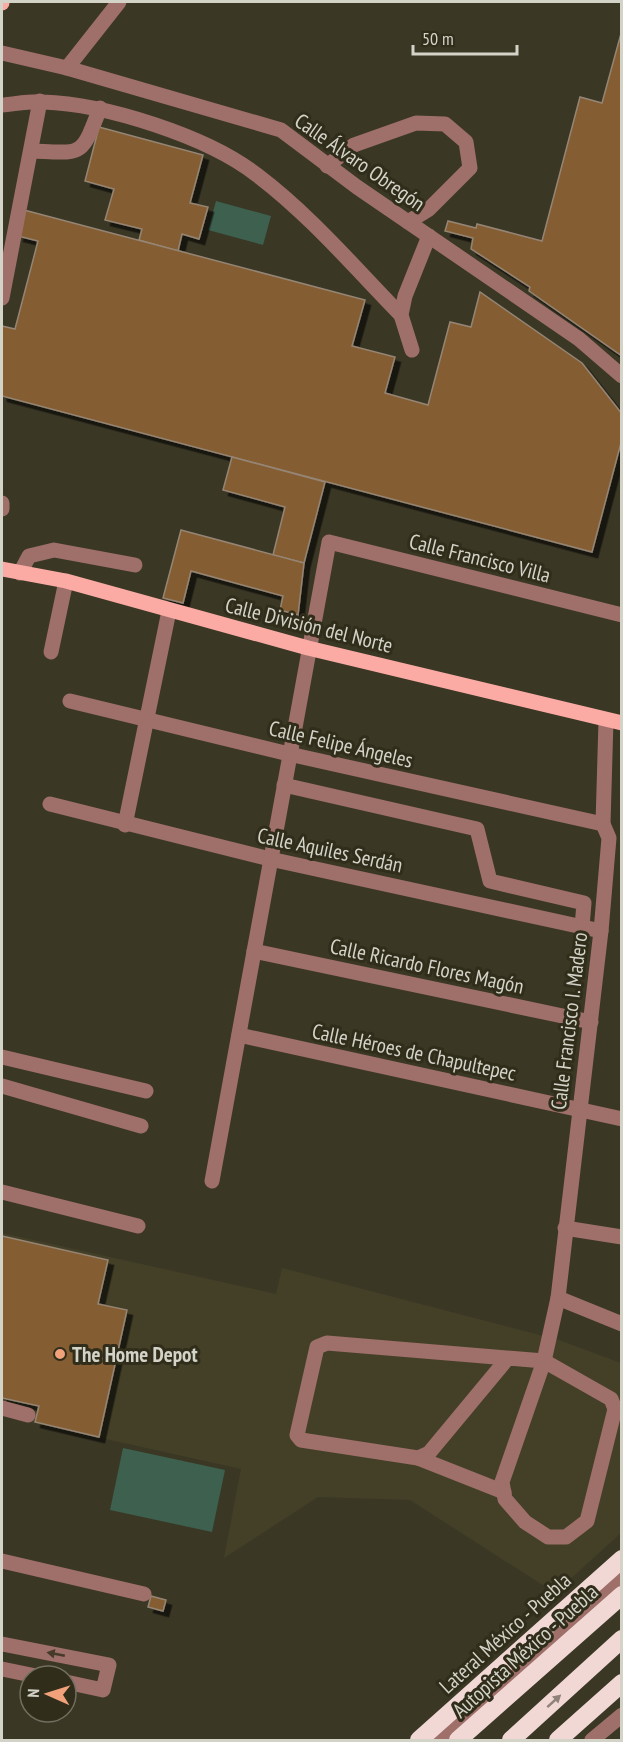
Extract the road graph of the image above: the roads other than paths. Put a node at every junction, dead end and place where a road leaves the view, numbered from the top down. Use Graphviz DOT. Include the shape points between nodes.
graph roads {
  1 [pos="119,2"];
  2 [pos="2,53"];
  3 [pos="67,68"];
  4 [pos="40,101"];
  5 [pos="2,105"];
  6 [pos="100,108"];
  7 [pos="31,151"];
  8 [pos="327,166"];
  9 [pos="408,222"];
  10 [pos="429,236"];
  11 [pos="2,298"];
  12 [pos="401,315"];
  13 [pos="412,350"];
  14 [pos="621,376"];
  15 [pos="2,503"];
  16 [pos="2,509"];
  17 [pos="135,565"];
  18 [pos="2,569"];
  19 [pos="20,573"];
  20 [pos="66,581"];
  21 [pos="169,611"];
  22 [pos="621,615"];
  23 [pos="308,648"];
  24 [pos="51,652"];
  25 [pos="70,701"];
  26 [pos="145,720"];
  27 [pos="606,720"];
  28 [pos="621,723"];
  29 [pos="289,754"];
  30 [pos="284,785"];
  31 [pos="50,804"];
  32 [pos="603,824"];
  33 [pos="125,825"];
  34 [pos="615,840"];
  35 [pos="270,859"];
  36 [pos="582,927"];
  37 [pos="602,931"];
  38 [pos="254,951"];
  39 [pos="591,1022"];
  40 [pos="239,1035"];
  41 [pos="2,1058"];
  42 [pos="2,1086"];
  43 [pos="146,1091"];
  44 [pos="580,1109"];
  45 [pos="621,1119"];
  46 [pos="141,1126"];
  47 [pos="212,1182"];
  48 [pos="2,1192"];
  49 [pos="138,1226"];
  50 [pos="565,1228"];
  51 [pos="621,1237"];
  52 [pos="558,1298"];
  53 [pos="621,1324"];
  54 [pos="507,1359"];
  55 [pos="544,1361"];
  56 [pos="2,1408"];
  57 [pos="28,1415"];
  58 [pos="418,1458"];
  59 [pos="504,1492"];
  60 [pos="621,1559"];
  61 [pos="2,1561"];
  62 [pos="621,1566"];
  63 [pos="621,1580"];
  64 [pos="144,1594"];
  65 [pos="621,1595"];
  66 [pos="2,1644"];
  67 [pos="616,1645"];
  68 [pos="2,1669"];
  69 [pos="18,1672"];
  70 [pos="621,1683"];
  71 [pos="78,1685"];
  72 [pos="621,1715"];
  73 [pos="419,1740"];
  74 [pos="428,1740"];
  75 [pos="441,1740"];
  76 [pos="458,1740"];
  77 [pos="511,1740"];
  78 [pos="558,1740"];
  79 [pos="592,1740"];
  1 -- 3 [label="street"];
  2 -- 3 [label="street, Calle Álvaro Obregón"];
  3 -- 8 [label="street, Calle Álvaro Obregón" via="281,130"];
  4 -- 5 [label="street"];
  4 -- 6 [label="street"];
  4 -- 7 [label="street"];
  6 -- 7 [label="street" via="86,144 72,152"];
  6 -- 12 [label="street" via="192,138 256,173"];
  7 -- 11 [label="street"];
  8 -- 9 [label="street, Calle Álvaro Obregón"];
  8 -- 9 [label="street" via="354,146 416,123 445,124 466,142 470,168 429,209"];
  9 -- 10 [label="street, Calle Álvaro Obregón"];
  10 -- 12 [label="street"];
  10 -- 14 [label="street, Calle Álvaro Obregón" via="579,339"];
  12 -- 13 [label="street"];
  15 -- 16 [label="street"];
  17 -- 19 [label="street" via="54,550 29,556"];
  18 -- 19 [label="main road, Calle División del Norte"];
  19 -- 20 [label="main road, Calle División del Norte"];
  20 -- 21 [label="main road, Calle División del Norte"];
  20 -- 24 [label="street"];
  21 -- 23 [label="main road, Calle División del Norte"];
  21 -- 26 [label="street"];
  22 -- 23 [label="street, Calle Francisco Villa" via="328,542"];
  23 -- 27 [label="main road, Calle División del Norte"];
  23 -- 29 [label="street"];
  25 -- 26 [label="street, Calle Felipe Ángeles"];
  26 -- 29 [label="street, Calle Felipe Ángeles"];
  26 -- 33 [label="street"];
  27 -- 28 [label="main road, Calle División del Norte"];
  27 -- 32 [label="street, Calle Francisco I. Madero"];
  29 -- 30 [label="street"];
  29 -- 32 [label="street, Calle Felipe Ángeles"];
  30 -- 35 [label="street"];
  30 -- 36 [label="street" via="477,829 490,881 584,903"];
  31 -- 33 [label="street, Calle Aquiles Serdán"];
  32 -- 34 [label="street, Calle Francisco I. Madero"];
  33 -- 35 [label="street, Calle Aquiles Serdán"];
  34 -- 37 [label="street, Calle Francisco I. Madero"];
  35 -- 36 [label="street, Calle Aquiles Serdán"];
  35 -- 38 [label="street"];
  36 -- 37 [label="street, Calle Aquiles Serdán"];
  37 -- 39 [label="street, Calle Francisco I. Madero"];
  38 -- 39 [label="street, Calle Ricardo Flores Magón"];
  38 -- 40 [label="street"];
  39 -- 44 [label="street, Calle Francisco I. Madero"];
  40 -- 44 [label="street, Calle Héroes de Chapultepec"];
  40 -- 47 [label="street"];
  41 -- 43 [label="street"];
  42 -- 46 [label="street"];
  44 -- 45 [label="street, Calle Héroes de Chapultepec"];
  44 -- 50 [label="street, Calle Francisco I. Madero"];
  48 -- 49 [label="street"];
  50 -- 51 [label="street"];
  50 -- 52 [label="street, Calle Francisco I. Madero"];
  52 -- 53 [label="street"];
  52 -- 55 [label="street, Calle Francisco I. Madero"];
  54 -- 55 [label="street"];
  54 -- 58 [label="street" via="429,1453"];
  54 -- 58 [label="street" via="327,1343 317,1347 297,1435 301,1440"];
  55 -- 59 [label="street, Calle Francisco I. Madero" via="502,1482"];
  55 -- 59 [label="street" via="611,1399 615,1409 587,1521 566,1537 548,1537 525,1522 505,1499"];
  56 -- 57 [label="street"];
  58 -- 59 [label="street"];
  60 -- 73 [label="highway, Lateral México - Puebla"];
  61 -- 64 [label="street"];
  62 -- 74 [label="street"];
  63 -- 75 [label="street"];
  65 -- 76 [label="highway, Autopista México - Puebla"];
  71 -- 66 [label="street, one-way" via="103,1690 109,1665"];
  77 -- 67 [label="highway, one-way"];
  68 -- 69 [label="street"];
  70 -- 78 [label="highway"];
  72 -- 79 [label="street"];
}
